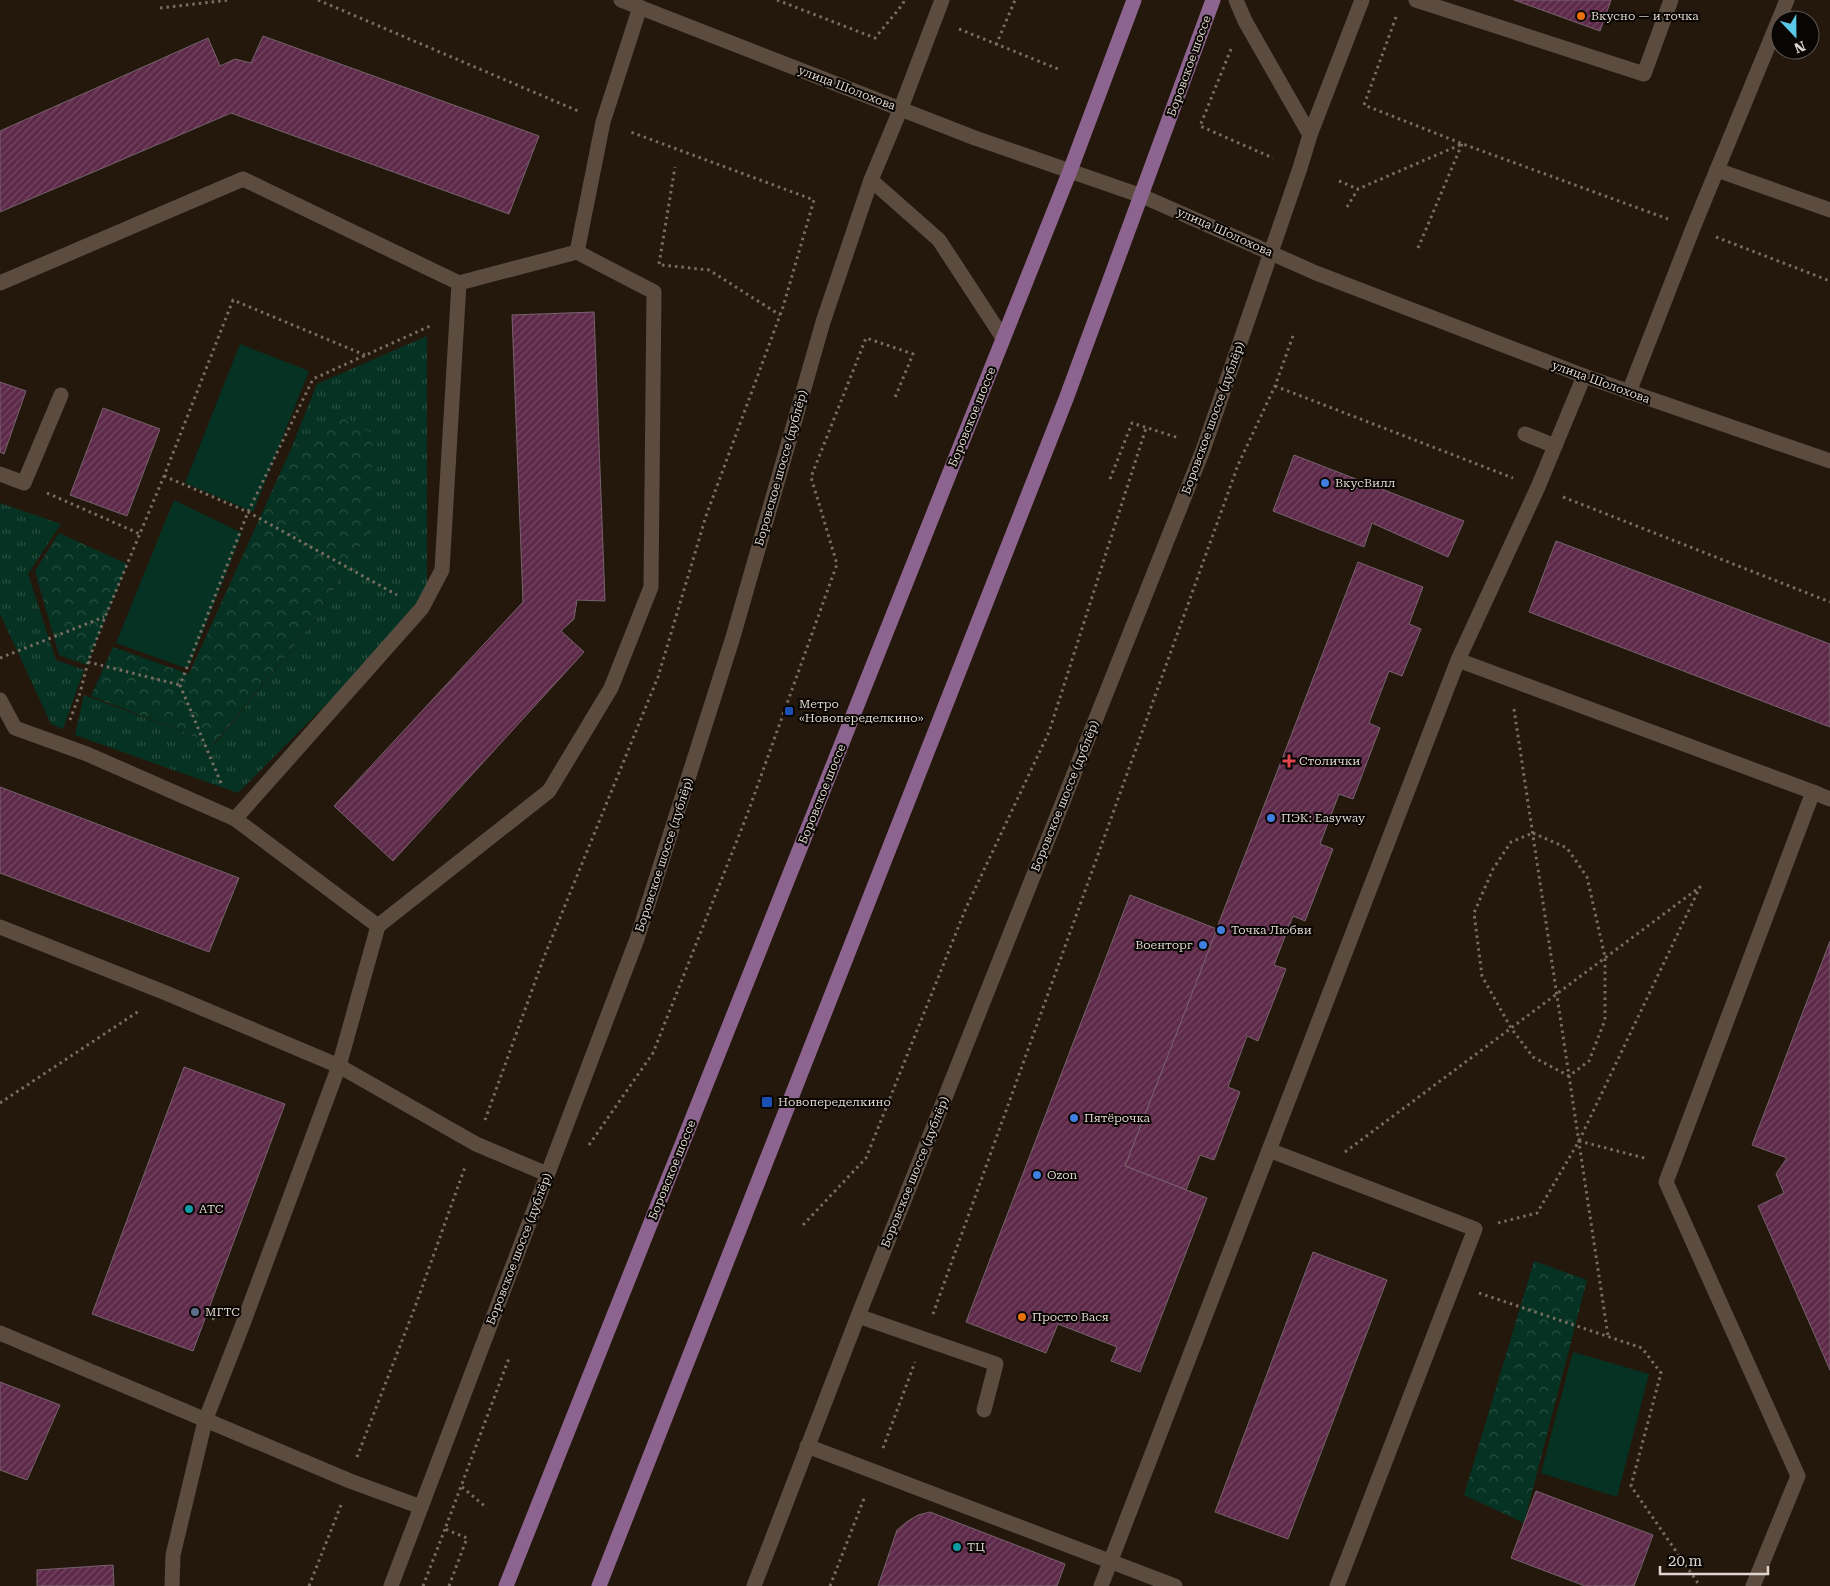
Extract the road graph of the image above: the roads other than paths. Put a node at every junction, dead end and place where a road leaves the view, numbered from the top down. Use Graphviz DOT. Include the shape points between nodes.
graph roads {
  1 [pos="621,0"];
  2 [pos="942,0"];
  3 [pos="1134,0"];
  4 [pos="1213,0"];
  5 [pos="1236,0"];
  6 [pos="1362,0"];
  7 [pos="1416,0"];
  8 [pos="1671,0"];
  9 [pos="1787,0"];
  10 [pos="640,7"];
  11 [pos="901,108"];
  12 [pos="1310,135"];
  13 [pos="1717,170"];
  14 [pos="1070,171"];
  15 [pos="871,180"];
  16 [pos="1142,196"];
  17 [pos="1830,210"];
  18 [pos="577,252"];
  19 [pos="1271,252"];
  20 [pos="0,284"];
  21 [pos="458,284"];
  22 [pos="1003,338"];
  23 [pos="1584,376"];
  24 [pos="1629,392"];
  25 [pos="61,395"];
  26 [pos="1525,434"];
  27 [pos="1555,446"];
  28 [pos="1830,460"];
  29 [pos="0,474"];
  30 [pos="1458,660"];
  31 [pos="0,700"];
  32 [pos="1813,792"];
  33 [pos="1830,799"];
  34 [pos="235,819"];
  35 [pos="378,926"];
  36 [pos="0,927"];
  37 [pos="339,1066"];
  38 [pos="1269,1150"];
  39 [pos="547,1174"];
  40 [pos="858,1316"];
  41 [pos="0,1333"];
  42 [pos="984,1410"];
  43 [pos="205,1421"];
  44 [pos="807,1446"];
  45 [pos="421,1507"];
  46 [pos="1111,1562"];
  47 [pos="172,1586"];
  48 [pos="391,1586"];
  49 [pos="506,1586"];
  50 [pos="599,1586"];
  51 [pos="754,1586"];
  52 [pos="1101,1586"];
  53 [pos="1174,1586"];
  54 [pos="1337,1586"];
  55 [pos="1753,1586"];
  1 -- 10 [label="street, улица Шолохова"];
  2 -- 11 [label="street, Боровское шоссе (дублёр)"];
  3 -- 14 [label="main road, Боровское шоссе"];
  4 -- 16 [label="main road, Боровское шоссе"];
  5 -- 12 [label="street"];
  6 -- 12 [label="street, Боровское шоссе (дублёр)"];
  7 -- 8 [label="street" via="1644,74"];
  9 -- 13 [label="street"];
  10 -- 11 [label="street, улица Шолохова"];
  10 -- 18 [label="street" via="603,122"];
  11 -- 14 [label="street, улица Шолохова"];
  11 -- 15 [label="street, Боровское шоссе (дублёр)"];
  12 -- 19 [label="street, Боровское шоссе (дублёр)"];
  13 -- 17 [label="street"];
  13 -- 24 [label="street"];
  14 -- 16 [label="street, улица Шолохова"];
  14 -- 22 [label="main road, Боровское шоссе"];
  15 -- 22 [label="street" via="939,240"];
  15 -- 39 [label="street, Боровское шоссе (дублёр)" via="823,322 733,637 638,939"];
  16 -- 19 [label="street, улица Шолохова"];
  16 -- 50 [label="main road, Боровское шоссе" via="1066,399"];
  18 -- 21 [label="street"];
  18 -- 35 [label="street" via="654,292 651,588 611,688 549,791"];
  19 -- 23 [label="street, улица Шолохова" via="1316,273"];
  19 -- 40 [label="street, Боровское шоссе (дублёр)" via="1203,450"];
  20 -- 21 [label="street" via="242,179"];
  21 -- 34 [label="street" via="442,570 422,608"];
  22 -- 49 [label="main road, Боровское шоссе"];
  23 -- 24 [label="street, улица Шолохова"];
  23 -- 27 [label="street"];
  24 -- 28 [label="street, улица Шолохова"];
  25 -- 29 [label="street" via="24,483"];
  26 -- 27 [label="street"];
  27 -- 30 [label="street"];
  30 -- 32 [label="street"];
  30 -- 38 [label="street"];
  31 -- 34 [label="street" via="15,728 87,754"];
  32 -- 33 [label="street"];
  32 -- 55 [label="street" via="1666,1182 1798,1476"];
  34 -- 35 [label="street"];
  35 -- 37 [label="street"];
  36 -- 37 [label="street"];
  37 -- 39 [label="street" via="476,1144"];
  37 -- 43 [label="street"];
  38 -- 46 [label="street"];
  38 -- 54 [label="street" via="1475,1229"];
  39 -- 45 [label="street, Боровское шоссе (дублёр)"];
  40 -- 42 [label="street" via="996,1364"];
  40 -- 44 [label="street, Боровское шоссе (дублёр)"];
  41 -- 43 [label="street"];
  43 -- 45 [label="street"];
  43 -- 47 [label="street" via="173,1555"];
  44 -- 46 [label="street"];
  44 -- 51 [label="street, Боровское шоссе (дублёр)"];
  45 -- 48 [label="street, Боровское шоссе (дублёр)"];
  46 -- 52 [label="street"];
  46 -- 53 [label="street"];
}
